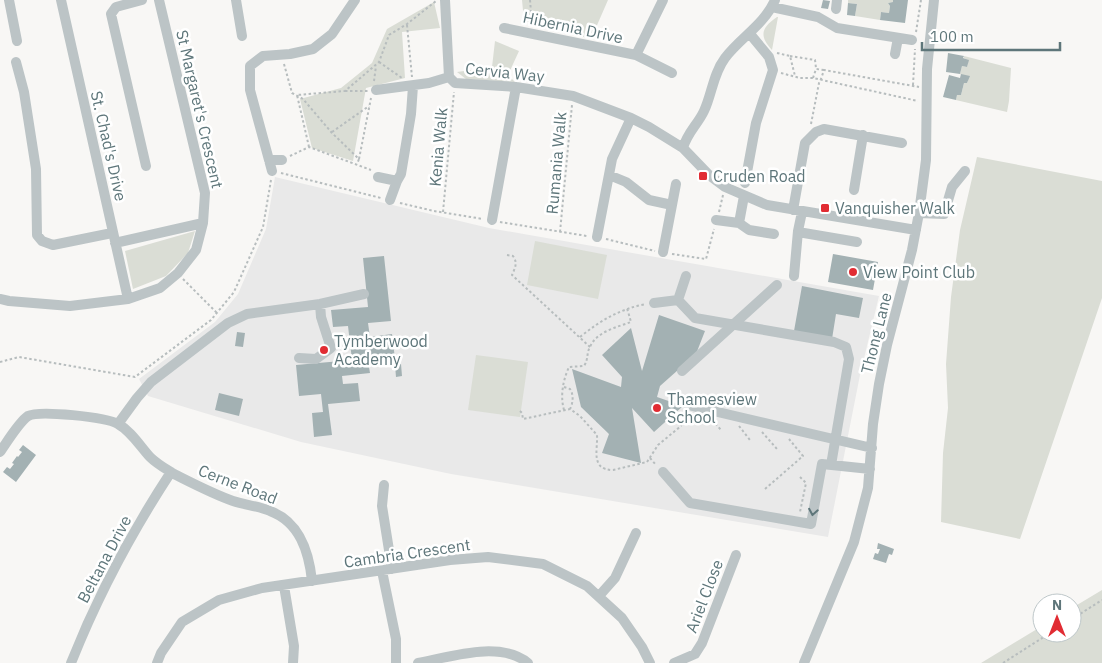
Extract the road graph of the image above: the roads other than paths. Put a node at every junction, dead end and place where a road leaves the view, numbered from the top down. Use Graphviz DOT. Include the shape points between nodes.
graph roads {
  1 [pos="9,0"];
  2 [pos="61,0"];
  3 [pos="142,0"];
  4 [pos="159,0"];
  5 [pos="236,0"];
  6 [pos="355,0"];
  7 [pos="445,0"];
  8 [pos="663,0"];
  9 [pos="933,0"];
  10 [pos="774,3"];
  11 [pos="504,28"];
  12 [pos="750,34"];
  13 [pos="242,36"];
  14 [pos="898,38"];
  15 [pos="912,40"];
  16 [pos="17,41"];
  17 [pos="895,54"];
  18 [pos="636,55"];
  19 [pos="16,62"];
  20 [pos="672,73"];
  21 [pos="452,80"];
  22 [pos="413,86"];
  23 [pos="516,87"];
  24 [pos="374,91"];
  25 [pos="631,118"];
  26 [pos="863,135"];
  27 [pos="902,142"];
  28 [pos="683,148"];
  29 [pos="269,160"];
  30 [pos="282,160"];
  31 [pos="146,166"];
  32 [pos="272,171"];
  33 [pos="965,171"];
  34 [pos="609,175"];
  35 [pos="378,177"];
  36 [pos="397,181"];
  37 [pos="745,183"];
  38 [pos="676,184"];
  39 [pos="854,190"];
  40 [pos="744,196"];
  41 [pos="390,200"];
  42 [pos="672,206"];
  43 [pos="798,211"];
  44 [pos="919,213"];
  45 [pos="492,220"];
  46 [pos="716,220"];
  47 [pos="739,222"];
  48 [pos="203,224"];
  49 [pos="916,230"];
  50 [pos="798,232"];
  51 [pos="774,234"];
  52 [pos="597,237"];
  53 [pos="114,238"];
  54 [pos="857,242"];
  55 [pos="663,252"];
  56 [pos="686,276"];
  57 [pos="794,276"];
  58 [pos="776,285"];
  59 [pos="364,294"];
  60 [pos="0,299"];
  61 [pos="128,299"];
  62 [pos="678,300"];
  63 [pos="654,303"];
  64 [pos="320,304"];
  65 [pos="732,324"];
  66 [pos="299,358"];
  67 [pos="682,371"];
  68 [pos="688,405"];
  69 [pos="118,424"];
  70 [pos="836,440"];
  71 [pos="872,448"];
  72 [pos="0,452"];
  73 [pos="826,464"];
  74 [pos="870,469"];
  75 [pos="171,472"];
  76 [pos="663,472"];
  77 [pos="384,485"];
  78 [pos="636,533"];
  79 [pos="736,555"];
  80 [pos="387,570"];
  81 [pos="312,581"];
  82 [pos="284,586"];
  83 [pos="599,596"];
  84 [pos="71,663"];
  85 [pos="157,663"];
  86 [pos="293,663"];
  87 [pos="396,663"];
  88 [pos="418,663"];
  89 [pos="528,663"];
  90 [pos="650,663"];
  91 [pos="674,663"];
  92 [pos="804,663"];
  1 -- 16 [label="street"];
  2 -- 53 [label="street, St. Chad's Drive"];
  3 -- 31 [label="street" via="116,7 111,14"];
  4 -- 48 [label="street, St Margaret's Crescent" via="205,193"];
  5 -- 13 [label="street"];
  6 -- 29 [label="street" via="332,34 313,49 263,56 250,66 250,90"];
  7 -- 21 [label="street"];
  8 -- 18 [label="street, Hibernia Drive"];
  9 -- 44 [label="street, Thong Lane" via="927,60 926,160"];
  10 -- 12 [label="street"];
  10 -- 14 [label="street" via="837,28"];
  11 -- 18 [label="street, Hibernia Drive"];
  12 -- 28 [label="street" via="720,66 704,111 688,134"];
  12 -- 37 [label="street" via="769,57 773,70 756,123"];
  14 -- 15 [label="street"];
  14 -- 17 [label="street"];
  18 -- 20 [label="street, Hibernia Drive"];
  19 -- 53 [label="street" via="36,169 37,235 53,245"];
  21 -- 22 [label="street, Cervia Way"];
  21 -- 23 [label="street, Cervia Way"];
  22 -- 24 [label="street, Cervia Way"];
  22 -- 36 [label="street" via="401,174"];
  23 -- 25 [label="street, Cervia Way" via="573,96"];
  23 -- 45 [label="street"];
  25 -- 28 [label="street, Cervia Way"];
  25 -- 34 [label="street" via="614,152"];
  26 -- 27 [label="street"];
  26 -- 39 [label="street"];
  26 -- 43 [label="street" via="824,129 805,143"];
  28 -- 40 [label="street, Cervia Way" via="709,176"];
  29 -- 30 [label="street"];
  29 -- 32 [label="street"];
  33 -- 44 [label="street" via="952,188 944,214"];
  34 -- 42 [label="street" via="626,182 649,200"];
  34 -- 52 [label="street"];
  35 -- 36 [label="street"];
  36 -- 41 [label="street"];
  38 -- 42 [label="street"];
  40 -- 43 [label="street, Cervia Way" via="767,206"];
  40 -- 47 [label="street"];
  42 -- 55 [label="street"];
  43 -- 49 [label="street, Cervia Way"];
  43 -- 50 [label="street"];
  44 -- 49 [label="street, Thong Lane"];
  46 -- 47 [label="street"];
  47 -- 51 [label="street" via="749,230"];
  48 -- 53 [label="street"];
  48 -- 61 [label="street, St Margaret's Crescent" via="196,250 178,273 160,288"];
  49 -- 71 [label="street, Thong Lane" via="886,345 876,398"];
  50 -- 54 [label="street"];
  50 -- 57 [label="street"];
  53 -- 61 [label="street, St. Chad's Drive"];
  56 -- 62 [label="street"];
  58 -- 65 [label="street"];
  59 -- 64 [label="street"];
  60 -- 61 [label="street, St Margaret's Crescent" via="70,306"];
  62 -- 63 [label="street"];
  62 -- 65 [label="street" via="693,317"];
  64 -- 66 [label="street" via="331,348 316,359"];
  64 -- 69 [label="street" via="247,314 228,323 151,382"];
  65 -- 67 [label="street"];
  65 -- 70 [label="street" via="834,342 846,347 849,359"];
  68 -- 70 [label="street"];
  69 -- 72 [label="street, Cerne Road" via="108,420 41,413 29,416"];
  69 -- 75 [label="street, Cerne Road"];
  70 -- 71 [label="street"];
  70 -- 73 [label="street"];
  71 -- 74 [label="street, Thong Lane"];
  73 -- 74 [label="street"];
  73 -- 76 [label="street, one-way" via="811,524 690,503"];
  74 -- 92 [label="street, Thong Lane" via="854,542"];
  75 -- 81 [label="street, Cerne Road" via="205,490 271,511 285,519 304,543"];
  75 -- 84 [label="street, Beltana Drive" via="113,569"];
  77 -- 80 [label="street" via="382,506"];
  78 -- 83 [label="street" via="615,578"];
  79 -- 91 [label="street, Ariel Close" via="702,643 695,654"];
  80 -- 81 [label="street, Cambria Crescent"];
  80 -- 83 [label="street, Cambria Crescent" via="488,557 525,561 543,564 587,586"];
  80 -- 87 [label="street"];
  81 -- 82 [label="street, Cambria Crescent"];
  82 -- 85 [label="street, Cambria Crescent" via="262,588 219,600 182,622"];
  82 -- 86 [label="street" via="294,646"];
  83 -- 90 [label="street, Cambria Crescent" via="622,618"];
  88 -- 89 [label="street" via="492,650 518,656"];
}
